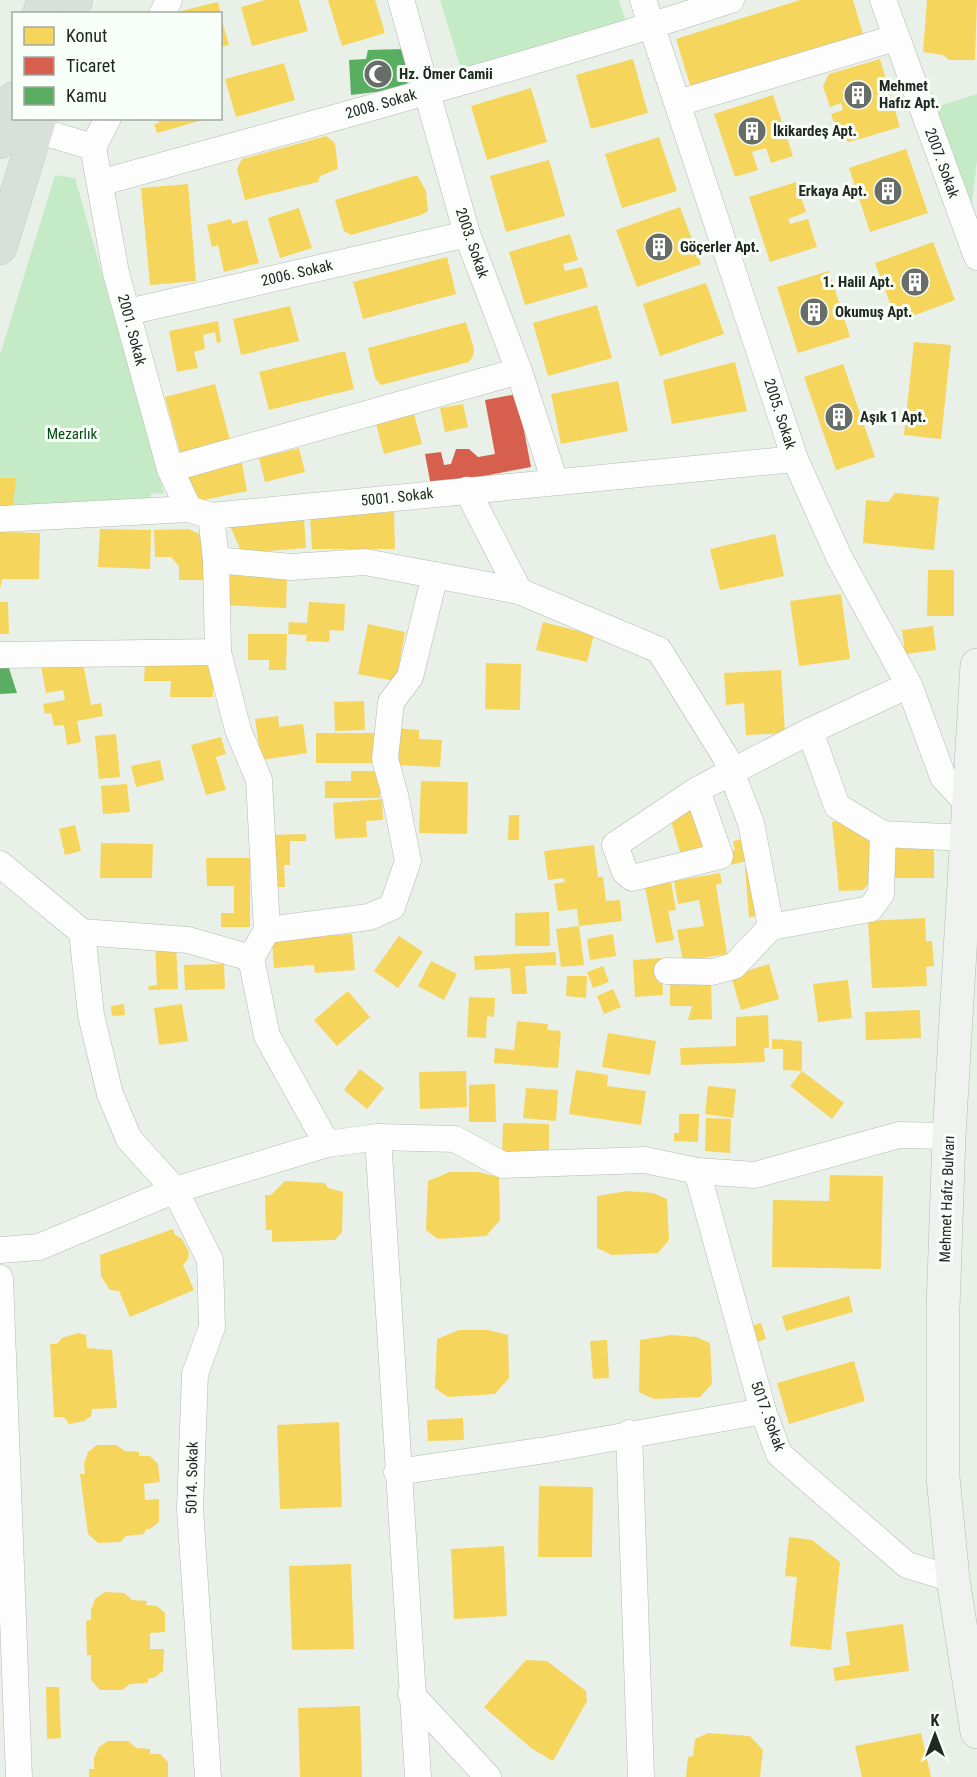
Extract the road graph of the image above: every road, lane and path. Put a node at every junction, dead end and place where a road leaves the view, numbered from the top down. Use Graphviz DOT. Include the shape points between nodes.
graph roads {
  1 [pos="401,0"];
  2 [pos="644,0"];
  3 [pos="731,0"];
  4 [pos="883,0"];
  5 [pos="652,26"];
  6 [pos="895,38"];
  7 [pos="426,92"];
  8 [pos="678,103"];
  9 [pos="12,104"];
  10 [pos="107,120"];
  11 [pos="38,124"];
  12 [pos="0,141"];
  13 [pos="93,147"];
  14 [pos="100,183"];
  15 [pos="467,234"];
  16 [pos="0,248"];
  17 [pos="977,257"];
  18 [pos="128,312"];
  19 [pos="519,371"];
  20 [pos="795,459"];
  21 [pos="170,469"];
  22 [pos="555,482"];
  23 [pos="467,490"];
  24 [pos="200,512"];
  25 [pos="0,519"];
  26 [pos="216,560"];
  27 [pos="435,575"];
  28 [pos="519,591"];
  29 [pos="218,652"];
  30 [pos="0,655"];
  31 [pos="977,665"];
  32 [pos="909,685"];
  33 [pos="810,731"];
  34 [pos="732,774"];
  35 [pos="698,790"];
  36 [pos="970,825"];
  37 [pos="883,834"];
  38 [pos="0,864"];
  39 [pos="771,927"];
  40 [pos="267,930"];
  41 [pos="82,933"];
  42 [pos="251,958"];
  43 [pos="668,971"];
  44 [pos="949,1136"];
  45 [pos="378,1137"];
  46 [pos="327,1144"];
  47 [pos="697,1171"];
  48 [pos="175,1190"];
  49 [pos="0,1250"];
  50 [pos="0,1278"];
  51 [pos="763,1411"];
  52 [pos="628,1433"];
  53 [pos="397,1472"];
  54 [pos="953,1579"];
  55 [pos="411,1694"];
  56 [pos="977,1732"];
  57 [pos="19,1777"];
  58 [pos="208,1777"];
  59 [pos="418,1777"];
  60 [pos="488,1777"];
  61 [pos="641,1777"];
  1 -- 7 [label="street, 2003. Sokak"];
  2 -- 5 [label="street, 2005. Sokak"];
  3 -- 5 [label="street, 2008. Sokak"];
  4 -- 6 [label="street, 2007. Sokak"];
  5 -- 7 [label="street, 2008. Sokak"];
  5 -- 8 [label="street, 2005. Sokak"];
  6 -- 8 [label="street"];
  6 -- 17 [label="street, 2007. Sokak"];
  7 -- 14 [label="street, 2008. Sokak"];
  7 -- 15 [label="street, 2003. Sokak"];
  8 -- 20 [label="street, 2005. Sokak"];
  9 -- 12 [label="highway"];
  10 -- 13 [label="street"];
  11 -- 13 [label="street"];
  11 -- 16 [label="highway"];
  13 -- 14 [label="street, 2001. Sokak"];
  14 -- 18 [label="street, 2001. Sokak" via="116,273"];
  15 -- 18 [label="street, 2006. Sokak"];
  15 -- 19 [label="street, 2003. Sokak"];
  18 -- 21 [label="street, 2001. Sokak"];
  19 -- 21 [label="street"];
  19 -- 22 [label="street, 2003. Sokak"];
  20 -- 22 [label="street, 5001. Sokak"];
  20 -- 32 [label="street, 2005. Sokak" via="839,557"];
  21 -- 24 [label="street, 2001. Sokak"];
  22 -- 23 [label="street, 5001. Sokak"];
  23 -- 24 [label="street, 5001. Sokak"];
  23 -- 28 [label="street"];
  24 -- 25 [label="street, 5001. Sokak"];
  24 -- 26 [label="street, 2001. Sokak"];
  26 -- 27 [label="street" via="291,567 364,562"];
  26 -- 29 [label="street, 2001. Sokak"];
  27 -- 28 [label="street"];
  27 -- 40 [label="street" via="410,677 391,702 385,759 408,861 392,907 369,916"];
  28 -- 34 [label="street" via="659,650 725,756"];
  29 -- 30 [label="street"];
  29 -- 40 [label="street, 2001. Sokak" via="238,730 259,780"];
  31 -- 36 [label="main road, Mehmet Hafız Bulvarı"];
  32 -- 33 [label="street"];
  32 -- 36 [label="street, 2005. Sokak" via="943,777"];
  33 -- 34 [label="street"];
  33 -- 37 [label="street" via="837,806"];
  34 -- 35 [label="street"];
  34 -- 39 [label="street" via="751,823"];
  36 -- 37 [label="street"];
  36 -- 44 [label="main road, Mehmet Hafız Bulvarı"];
  37 -- 39 [label="street" via="881,894 870,909"];
  38 -- 41 [label="street"];
  39 -- 43 [label="street" via="734,966 712,972"];
  40 -- 42 [label="street"];
  41 -- 42 [label="street" via="188,940"];
  41 -- 48 [label="street, 5014. Sokak" via="91,1015 110,1094 129,1139"];
  42 -- 46 [label="street" via="267,1036"];
  44 -- 47 [label="street" via="899,1135 755,1175"];
  44 -- 54 [label="main road, Mehmet Hafız Bulvarı" via="943,1477"];
  45 -- 46 [label="street"];
  45 -- 47 [label="street" via="455,1139 503,1165 645,1160"];
  45 -- 53 [label="street"];
  46 -- 48 [label="street"];
  47 -- 51 [label="street, 5017. Sokak"];
  48 -- 49 [label="street" via="39,1246"];
  48 -- 58 [label="street, 5014. Sokak" via="210,1260 213,1301 212,1327 195,1374 190,1509"];
  50 -- 57 [label="street"];
  51 -- 52 [label="street"];
  51 -- 54 [label="street, 5017. Sokak" via="779,1454 907,1565"];
  52 -- 53 [label="street" via="546,1450"];
  52 -- 61 [label="street"];
  53 -- 55 [label="street"];
  54 -- 56 [label="main road, Mehmet Hafız Bulvarı"];
  55 -- 59 [label="street"];
  55 -- 60 [label="street"];
}
